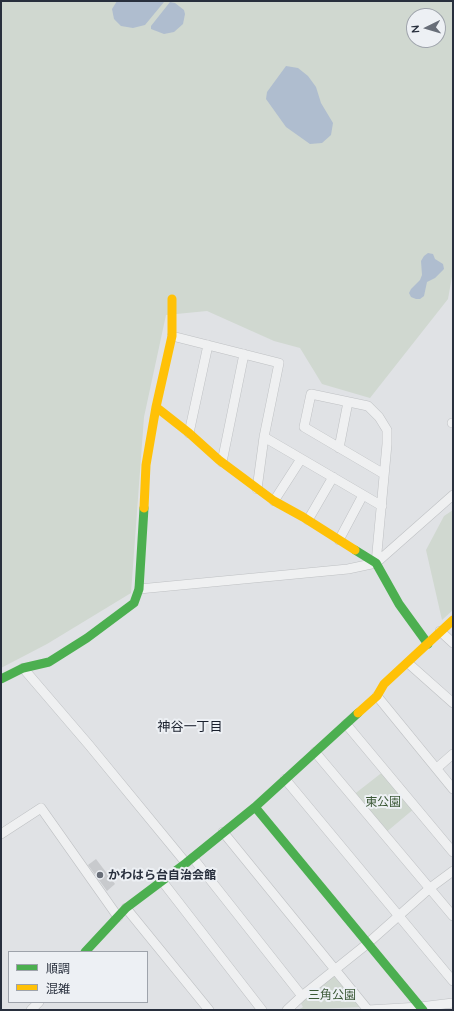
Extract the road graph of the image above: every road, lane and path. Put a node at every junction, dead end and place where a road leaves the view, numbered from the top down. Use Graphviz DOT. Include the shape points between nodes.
graph roads {
  1 [pos="172,299"];
  2 [pos="172,336"];
  3 [pos="208,345"];
  4 [pos="244,354"];
  5 [pos="348,402"];
  6 [pos="156,407"];
  7 [pos="189,433"];
  8 [pos="264,437"];
  9 [pos="339,448"];
  10 [pos="301,459"];
  11 [pos="222,462"];
  12 [pos="384,474"];
  13 [pos="333,477"];
  14 [pos="257,488"];
  15 [pos="363,495"];
  16 [pos="453,495"];
  17 [pos="274,501"];
  18 [pos="382,506"];
  19 [pos="308,520"];
  20 [pos="339,540"];
  21 [pos="376,563"];
  22 [pos="139,589"];
  23 [pos="453,620"];
  24 [pos="440,631"];
  25 [pos="453,643"];
  26 [pos="428,644"];
  27 [pos="408,663"];
  28 [pos="23,668"];
  29 [pos="1,679"];
  30 [pos="377,696"];
  31 [pos="453,703"];
  32 [pos="346,724"];
  33 [pos="315,752"];
  34 [pos="453,754"];
  35 [pos="436,768"];
  36 [pos="285,779"];
  37 [pos="453,789"];
  38 [pos="254,807"];
  39 [pos="223,832"];
  40 [pos="1,834"];
  41 [pos="453,852"];
  42 [pos="189,860"];
  43 [pos="453,871"];
  44 [pos="162,881"];
  45 [pos="430,888"];
  46 [pos="126,908"];
  47 [pos="399,916"];
  48 [pos="453,916"];
  49 [pos="118,917"];
  50 [pos="367,944"];
  51 [pos="86,951"];
  52 [pos="335,969"];
  53 [pos="453,982"];
  54 [pos="302,996"];
  55 [pos="453,1002"];
  56 [pos="422,1009"];
  57 [pos="209,1010"];
  58 [pos="262,1010"];
  59 [pos="287,1010"];
  60 [pos="368,1010"];
  1 -- 2 [label="street"];
  2 -- 3 [label="street"];
  2 -- 6 [label="street"];
  3 -- 4 [label="street"];
  3 -- 7 [label="street"];
  4 -- 8 [label="street" via="279,363"];
  4 -- 11 [label="street"];
  5 -- 9 [label="street"];
  5 -- 9 [label="street" via="311,394 304,427"];
  5 -- 12 [label="street" via="368,406 387,430"];
  6 -- 7 [label="street"];
  6 -- 22 [label="street" via="146,465"];
  7 -- 11 [label="street"];
  8 -- 10 [label="street"];
  8 -- 14 [label="street"];
  9 -- 12 [label="street"];
  10 -- 13 [label="street"];
  10 -- 17 [label="street"];
  11 -- 14 [label="street"];
  12 -- 18 [label="street"];
  13 -- 15 [label="street"];
  13 -- 19 [label="street"];
  14 -- 17 [label="street"];
  15 -- 18 [label="street"];
  15 -- 20 [label="street"];
  16 -- 21 [label="street"];
  17 -- 19 [label="street"];
  18 -- 21 [label="street"];
  19 -- 20 [label="street"];
  20 -- 21 [label="street"];
  21 -- 22 [label="street" via="348,569"];
  21 -- 26 [label="street" via="399,604"];
  22 -- 28 [label="street" via="134,603 87,638 49,662"];
  23 -- 24 [label="street"];
  24 -- 25 [label="street"];
  24 -- 26 [label="street"];
  26 -- 27 [label="street"];
  27 -- 30 [label="street" via="384,684"];
  27 -- 31 [label="street"];
  28 -- 29 [label="street"];
  28 -- 42 [label="street"];
  30 -- 32 [label="street"];
  30 -- 35 [label="street"];
  32 -- 33 [label="street"];
  32 -- 41 [label="street"];
  33 -- 36 [label="street"];
  33 -- 45 [label="street"];
  34 -- 35 [label="street"];
  35 -- 37 [label="street"];
  36 -- 38 [label="street"];
  36 -- 47 [label="street"];
  38 -- 39 [label="street"];
  38 -- 50 [label="street"];
  39 -- 42 [label="street"];
  39 -- 52 [label="street"];
  40 -- 49 [label="street" via="41,808"];
  42 -- 44 [label="street"];
  42 -- 54 [label="street"];
  43 -- 45 [label="street"];
  44 -- 46 [label="street"];
  44 -- 58 [label="street"];
  45 -- 47 [label="street"];
  45 -- 48 [label="street"];
  46 -- 49 [label="street"];
  46 -- 57 [label="street"];
  47 -- 50 [label="street"];
  47 -- 53 [label="street"];
  49 -- 51 [label="street"];
  50 -- 52 [label="street"];
  50 -- 56 [label="street"];
  52 -- 54 [label="street"];
  52 -- 60 [label="street"];
  54 -- 59 [label="street"];
  55 -- 56 [label="street"];
  56 -- 60 [label="street"];
}
